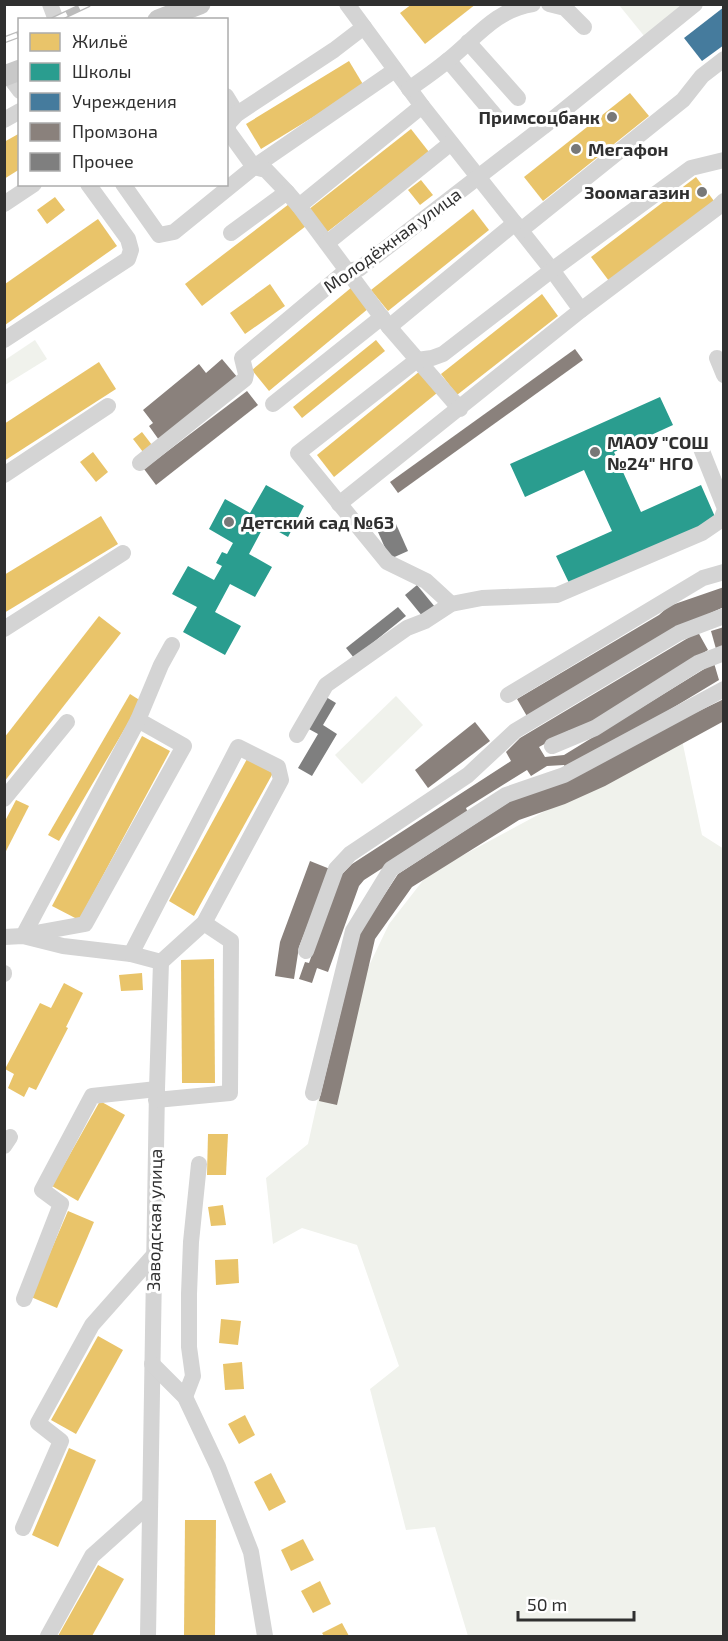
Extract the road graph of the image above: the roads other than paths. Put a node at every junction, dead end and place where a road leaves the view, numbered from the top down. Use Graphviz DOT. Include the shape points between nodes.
graph roads {
  1 [pos="200,4"];
  2 [pos="347,4"];
  3 [pos="532,4"];
  4 [pos="549,4"];
  5 [pos="695,4"];
  6 [pos="163,18"];
  7 [pos="364,27"];
  8 [pos="584,27"];
  9 [pos="468,42"];
  10 [pos="723,59"];
  11 [pos="448,60"];
  12 [pos="395,70"];
  13 [pos="409,89"];
  14 [pos="518,98"];
  15 [pos="228,99"];
  16 [pos="422,106"];
  17 [pos="18,112"];
  18 [pos="237,114"];
  19 [pos="497,118"];
  20 [pos="4,120"];
  21 [pos="451,143"];
  22 [pos="723,160"];
  23 [pos="254,167"];
  24 [pos="478,177"];
  25 [pos="31,186"];
  26 [pos="89,186"];
  27 [pos="124,186"];
  28 [pos="287,192"];
  29 [pos="723,201"];
  30 [pos="4,204"];
  31 [pos="298,206"];
  32 [pos="518,226"];
  33 [pos="231,233"];
  34 [pos="327,243"];
  35 [pos="552,270"];
  36 [pos="346,271"];
  37 [pos="581,310"];
  38 [pos="386,322"];
  39 [pos="4,340"];
  40 [pos="717,358"];
  41 [pos="417,360"];
  42 [pos="723,375"];
  43 [pos="273,404"];
  44 [pos="108,406"];
  45 [pos="460,409"];
  46 [pos="700,446"];
  47 [pos="140,462"];
  48 [pos="4,475"];
  49 [pos="339,504"];
  50 [pos="723,506"];
  51 [pos="723,512"];
  52 [pos="123,553"];
  53 [pos="723,572"];
  54 [pos="451,604"];
  55 [pos="723,616"];
  56 [pos="4,629"];
  57 [pos="172,645"];
  58 [pos="723,653"];
  59 [pos="723,689"];
  60 [pos="508,695"];
  61 [pos="138,720"];
  62 [pos="67,722"];
  63 [pos="297,735"];
  64 [pos="552,746"];
  65 [pos="5,798"];
  66 [pos="204,923"];
  67 [pos="23,936"];
  68 [pos="4,937"];
  69 [pos="306,951"];
  70 [pos="131,954"];
  71 [pos="161,962"];
  72 [pos="313,1094"];
  73 [pos="157,1095"];
  74 [pos="199,1164"];
  75 [pos="154,1255"];
  76 [pos="24,1299"];
  77 [pos="152,1364"];
  78 [pos="185,1397"];
  79 [pos="150,1504"];
  80 [pos="23,1528"];
  81 [pos="48,1636"];
  82 [pos="148,1636"];
  83 [pos="265,1636"];
  1 -- 6 [label="main road"];
  2 -- 7 [label="street"];
  3 -- 9 [label="street" via="497,18"];
  4 -- 8 [label="street" via="565,8"];
  5 -- 24 [label="street, Молодёжная улица"];
  7 -- 12 [label="street"];
  7 -- 18 [label="street"];
  9 -- 11 [label="street"];
  9 -- 14 [label="street"];
  10 -- 32 [label="street" via="702,76 683,100"];
  11 -- 13 [label="street"];
  11 -- 19 [label="street"];
  12 -- 13 [label="street"];
  12 -- 23 [label="street"];
  13 -- 16 [label="street"];
  15 -- 18 [label="street"];
  16 -- 21 [label="street"];
  16 -- 31 [label="street"];
  17 -- 20 [label="street"];
  18 -- 23 [label="street" via="228,123 228,131"];
  21 -- 24 [label="street"];
  21 -- 34 [label="street"];
  22 -- 35 [label="street" via="691,168"];
  23 -- 27 [label="street" via="174,232 159,235"];
  23 -- 28 [label="street" via="266,170"];
  24 -- 32 [label="street"];
  24 -- 36 [label="street, Молодёжная улица" via="358,269"];
  25 -- 30 [label="street"];
  26 -- 39 [label="street" via="128,239 128,259"];
  28 -- 31 [label="street"];
  28 -- 33 [label="street"];
  29 -- 37 [label="street"];
  31 -- 34 [label="street"];
  32 -- 35 [label="street"];
  32 -- 38 [label="street"];
  34 -- 36 [label="street"];
  35 -- 37 [label="street"];
  35 -- 41 [label="street" via="443,354"];
  36 -- 38 [label="street"];
  36 -- 47 [label="street, Молодёжная улица" via="242,358 245,379"];
  37 -- 45 [label="street"];
  38 -- 41 [label="street"];
  38 -- 43 [label="street"];
  40 -- 42 [label="street"];
  41 -- 45 [label="street"];
  41 -- 49 [label="street" via="298,453"];
  44 -- 48 [label="street"];
  45 -- 49 [label="street"];
  46 -- 50 [label="street"];
  49 -- 54 [label="street" via="387,562 426,581"];
  51 -- 54 [label="street" via="721,520 702,533 557,596 482,598"];
  52 -- 56 [label="street"];
  53 -- 60 [label="street" via="703,578"];
  54 -- 63 [label="street" via="407,628 326,685"];
  55 -- 69 [label="street" via="679,633 515,731 468,774 350,854 336,869"];
  57 -- 61 [label="street"];
  58 -- 64 [label="street" via="698,663 595,728"];
  59 -- 72 [label="street" via="564,775 506,795 391,869 353,931"];
  61 -- 67 [label="street"];
  61 -- 67 [label="street" via="184,746 85,924"];
  62 -- 65 [label="street"];
  66 -- 70 [label="street" via="281,780 278,767 238,747"];
  66 -- 71 [label="street"];
  66 -- 73 [label="street" via="231,941 230,1093"];
  67 -- 68 [label="street"];
  67 -- 70 [label="street" via="63,946"];
  70 -- 71 [label="street"];
  71 -- 73 [label="street, Заводская улица"];
  73 -- 75 [label="street, Заводская улица"];
  73 -- 76 [label="street" via="92,1096 42,1190 61,1204"];
  74 -- 78 [label="street" via="190,1273 189,1347 193,1376"];
  75 -- 77 [label="street, Заводская улица"];
  75 -- 80 [label="street" via="92,1325 38,1423 61,1441"];
  77 -- 78 [label="street"];
  77 -- 79 [label="street, Заводская улица"];
  78 -- 83 [label="street" via="251,1552"];
  79 -- 81 [label="street" via="92,1556"];
  79 -- 82 [label="street, Заводская улица"];
}
